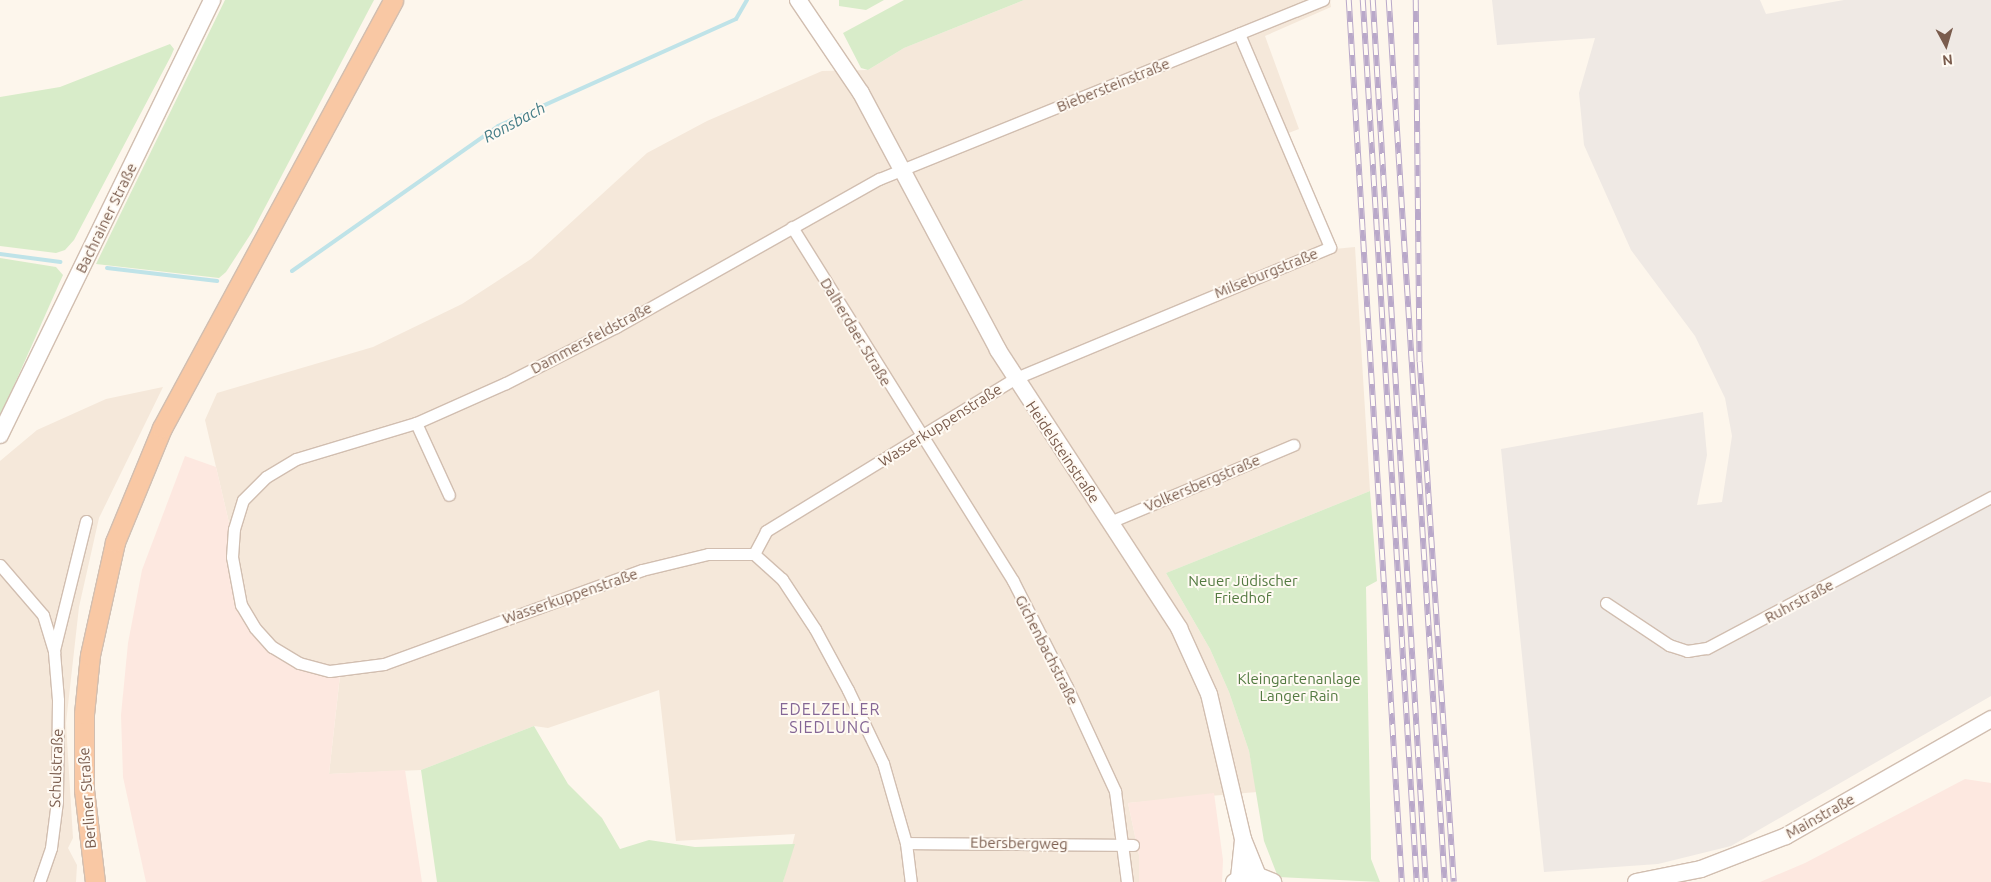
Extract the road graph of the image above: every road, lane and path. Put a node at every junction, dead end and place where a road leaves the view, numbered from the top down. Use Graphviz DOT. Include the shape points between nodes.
graph roads {
  1 [pos="212,0"];
  2 [pos="393,0"];
  3 [pos="798,0"];
  4 [pos="1324,0"];
  5 [pos="1239,34"];
  6 [pos="903,171"];
  7 [pos="792,227"];
  8 [pos="1016,378"];
  9 [pos="416,423"];
  10 [pos="0,435"];
  11 [pos="920,437"];
  12 [pos="1293,445"];
  13 [pos="266,476"];
  14 [pos="449,496"];
  15 [pos="1991,497"];
  16 [pos="86,521"];
  17 [pos="1110,522"];
  18 [pos="754,554"];
  19 [pos="0,565"];
  20 [pos="1606,603"];
  21 [pos="54,652"];
  22 [pos="1991,719"];
  23 [pos="1243,839"];
  24 [pos="906,843"];
  25 [pos="1129,844"];
  26 [pos="1257,873"];
  27 [pos="1237,880"];
  28 [pos="39,882"];
  29 [pos="96,882"];
  30 [pos="911,882"];
  31 [pos="1127,882"];
  32 [pos="1273,882"];
  33 [pos="1636,882"];
  1 -- 10 [label="main road, Bachrainer Straße"];
  2 -- 29 [label="highway, Berliner Straße" via="144,464 103,583 84,714 84,790"];
  3 -- 6 [label="main road, Heidelsteinstraße" via="850,76"];
  4 -- 5 [label="street, Biebersteinstraße"];
  5 -- 6 [label="street, Biebersteinstraße"];
  5 -- 8 [label="street, Milseburgstraße" via="1330,247"];
  6 -- 7 [label="street, Dammersfeldstraße" via="879,180"];
  6 -- 8 [label="main road, Heidelsteinstraße"];
  7 -- 9 [label="street, Dammersfeldstraße" via="616,327"];
  7 -- 11 [label="street, Dalherdaer Straße"];
  8 -- 11 [label="street, Wasserkuppenstraße"];
  8 -- 17 [label="main road, Heidelsteinstraße"];
  9 -- 13 [label="street, Dammersfeldstraße" via="296,459"];
  9 -- 14 [label="street"];
  11 -- 18 [label="street, Wasserkuppenstraße" via="766,532"];
  11 -- 25 [label="street, Gichenbachstraße" via="950,478 1013,581 1115,791"];
  12 -- 17 [label="street, Volkersbergstraße"];
  13 -- 18 [label="street, Wasserkuppenstraße" via="243,500 234,529 234,582 241,605 272,647 299,663 329,670 384,664 642,570 708,554"];
  15 -- 20 [label="street, Ruhrstraße" via="1707,648 1687,651 1669,645"];
  16 -- 21 [label="street, Schulstraße"];
  17 -- 23 [label="main road, Heidelsteinstraße" via="1179,628 1209,694"];
  18 -- 24 [label="street" via="782,579 815,629 848,690 883,763"];
  19 -- 21 [label="street, Schulstraße" via="43,615"];
  21 -- 28 [label="street, Schulstraße" via="58,700 57,801 50,848"];
  22 -- 33 [label="main road, Mainstraße" via="1786,836 1710,866"];
  23 -- 26 [label="main road, Heidelsteinstraße"];
  23 -- 27 [label="main road, Heidelsteinstraße"];
  24 -- 25 [label="street, Ebersbergweg"];
  24 -- 30 [label="street"];
  25 -- 31 [label="street, Gichenbachstraße"];
  26 -- 27 [label="main road"];
  26 -- 32 [label="main road"];
}
